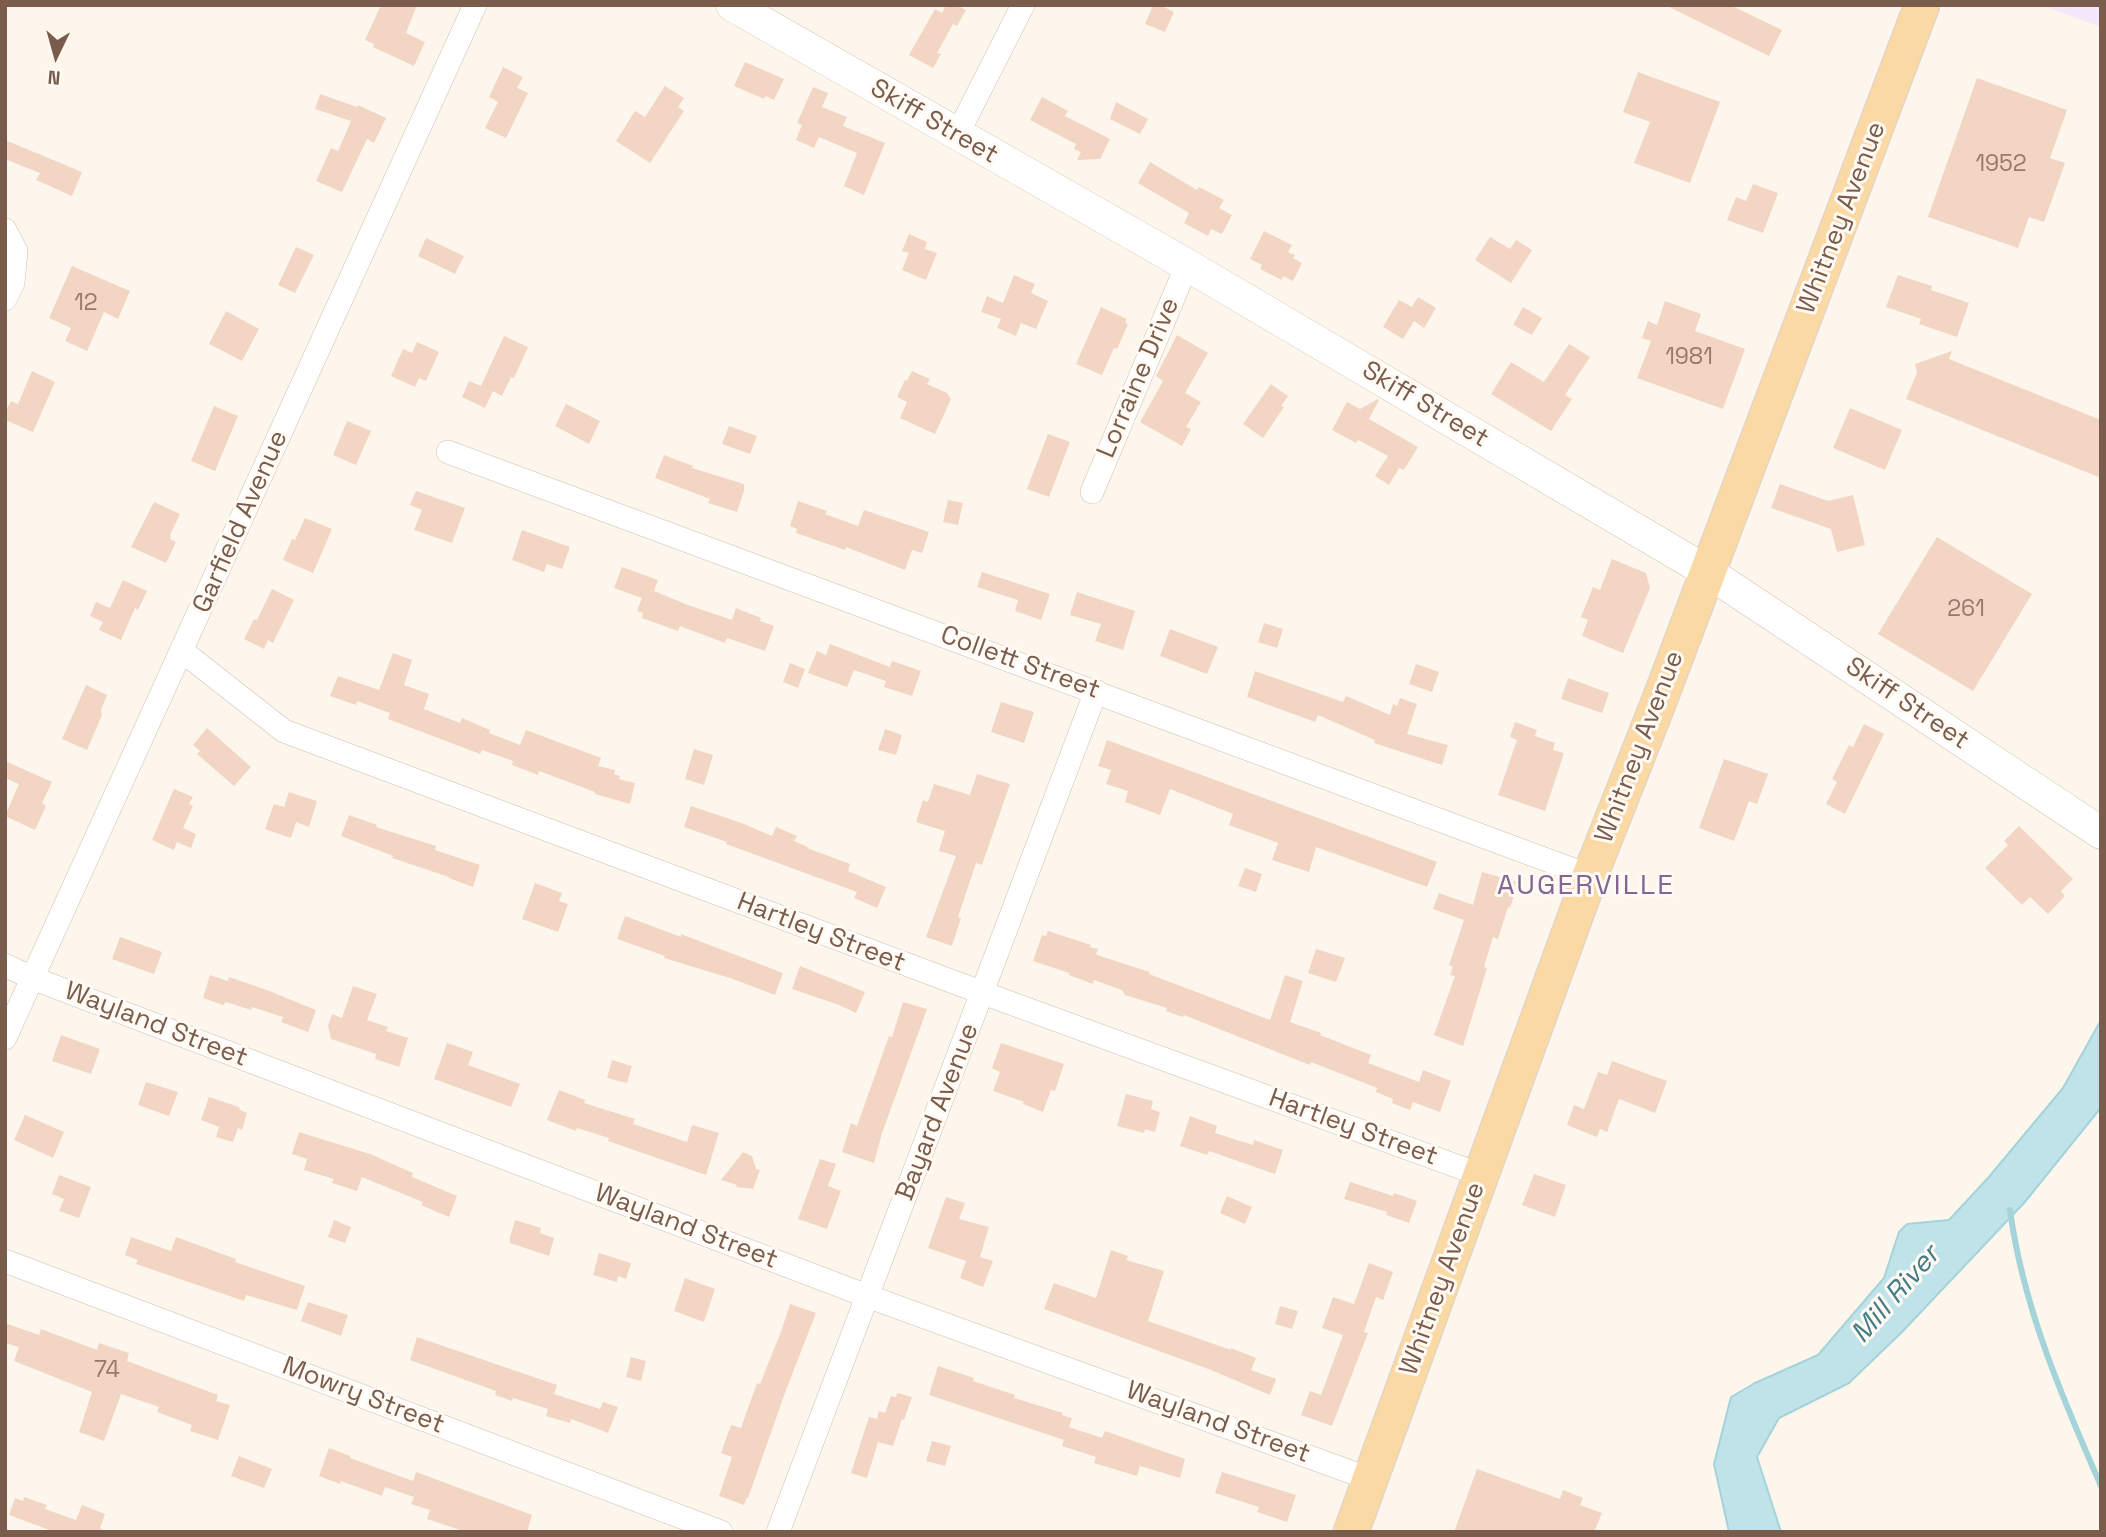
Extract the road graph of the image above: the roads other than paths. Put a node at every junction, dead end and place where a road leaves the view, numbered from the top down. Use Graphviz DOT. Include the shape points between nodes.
graph roads {
  1 [pos="475,5"];
  2 [pos="732,5"];
  3 [pos="1023,5"];
  4 [pos="1922,5"];
  5 [pos="957,135"];
  6 [pos="5,230"];
  7 [pos="1187,265"];
  8 [pos="5,299"];
  9 [pos="449,452"];
  10 [pos="1091,492"];
  11 [pos="1708,572"];
  12 [pos="182,651"];
  13 [pos="1096,691"];
  14 [pos="2101,833"];
  15 [pos="1590,876"];
  16 [pos="5,965"];
  17 [pos="32,978"];
  18 [pos="983,993"];
  19 [pos="5,1038"];
  20 [pos="1481,1175"];
  21 [pos="5,1261"];
  22 [pos="867,1296"];
  23 [pos="1370,1479"];
  24 [pos="721,1532"];
  25 [pos="778,1532"];
  26 [pos="1351,1532"];
  1 -- 12 [label="street, Garfield Avenue"];
  2 -- 5 [label="main road, Skiff Street"];
  3 -- 5 [label="street"];
  4 -- 11 [label="main road, Whitney Avenue"];
  5 -- 7 [label="main road, Skiff Street"];
  6 -- 8 [label="street" via="16,251 13,283"];
  7 -- 10 [label="street, Lorraine Drive"];
  7 -- 11 [label="main road, Skiff Street"];
  9 -- 13 [label="street, Collett Street"];
  11 -- 14 [label="main road, Skiff Street"];
  11 -- 15 [label="main road, Whitney Avenue"];
  12 -- 17 [label="street, Garfield Avenue"];
  12 -- 18 [label="street, Hartley Street" via="284,731"];
  13 -- 15 [label="street, Collett Street"];
  13 -- 18 [label="street, Bayard Avenue"];
  15 -- 20 [label="main road, Whitney Avenue"];
  16 -- 17 [label="street, Wayland Street"];
  17 -- 19 [label="street, Garfield Avenue"];
  17 -- 22 [label="street, Wayland Street"];
  18 -- 20 [label="street, Hartley Street"];
  18 -- 22 [label="street, Bayard Avenue"];
  20 -- 23 [label="main road, Whitney Avenue"];
  21 -- 24 [label="street, Mowry Street"];
  22 -- 23 [label="street, Wayland Street"];
  22 -- 25 [label="street, Bayard Avenue"];
  23 -- 26 [label="main road, Whitney Avenue"];
}
